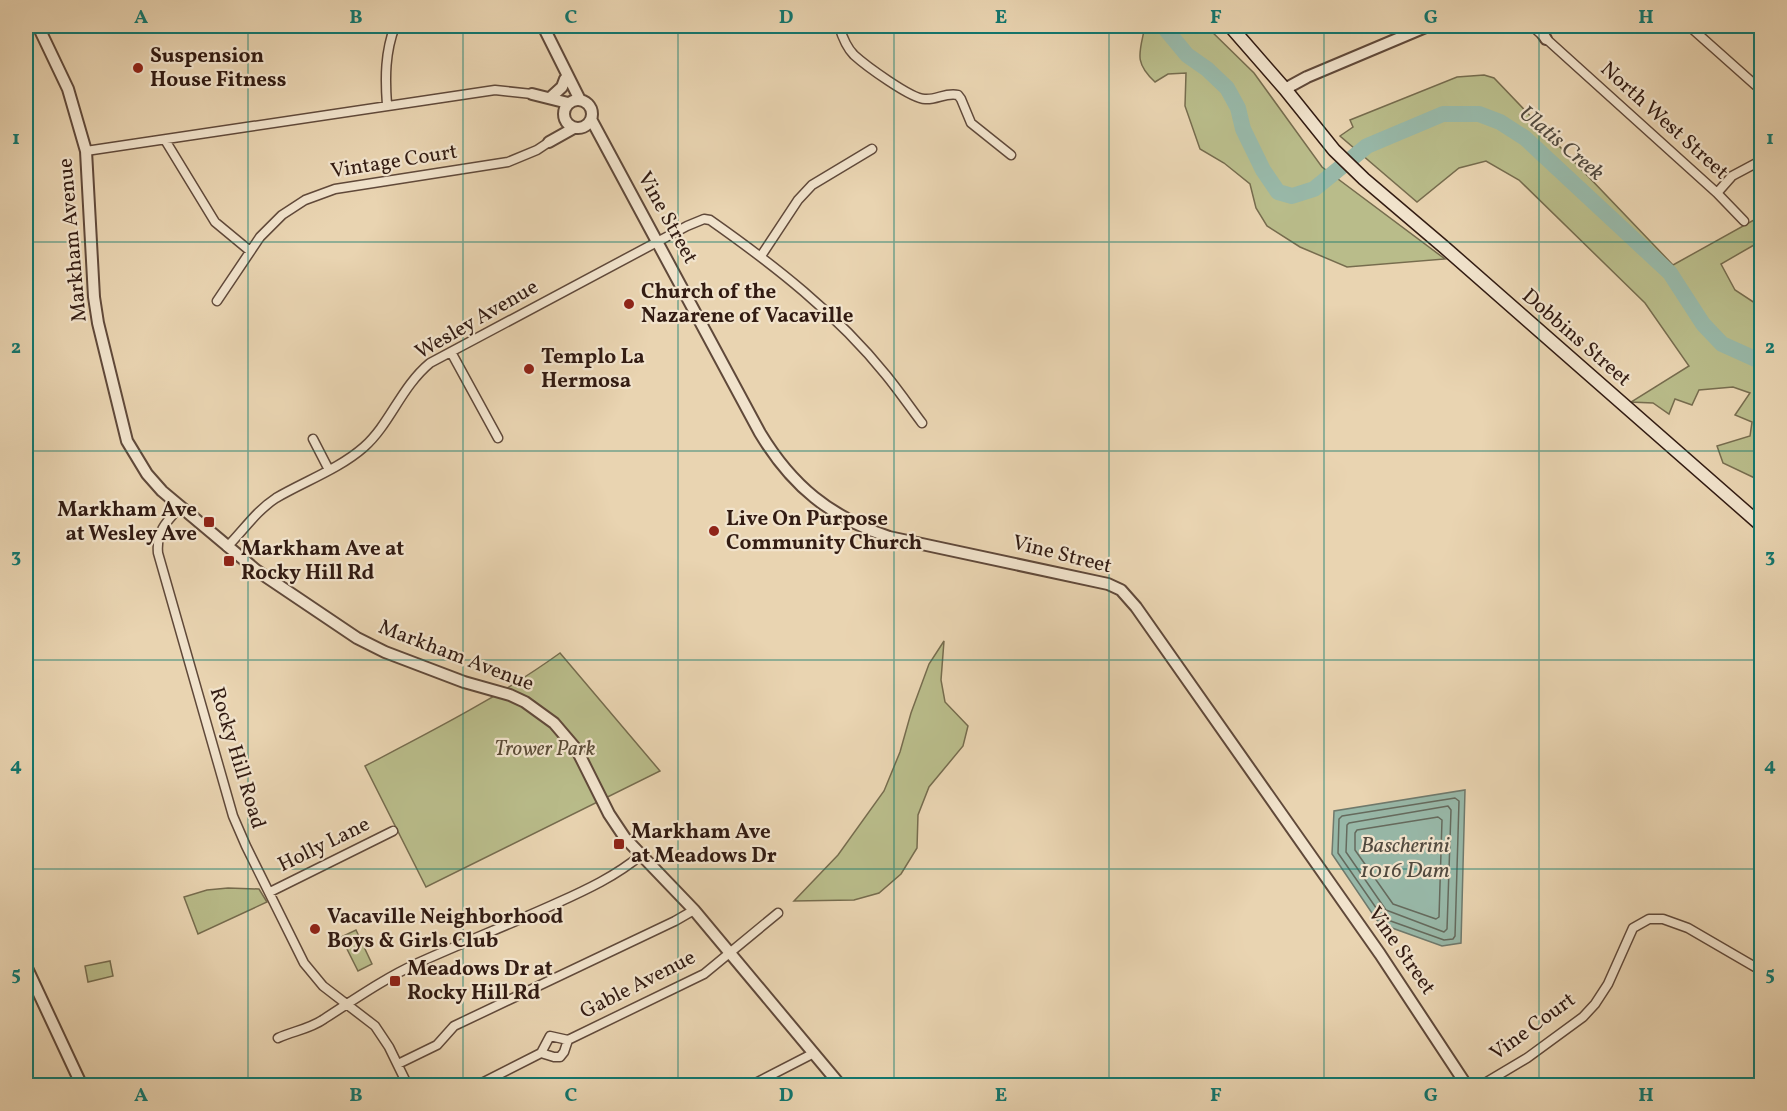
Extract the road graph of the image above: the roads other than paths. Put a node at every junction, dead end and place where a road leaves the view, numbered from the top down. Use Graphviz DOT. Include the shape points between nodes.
graph roads {
  1 [pos="38,26"];
  2 [pos="395,26"];
  3 [pos="559,26"];
  4 [pos="839,26"];
  5 [pos="1230,26"];
  6 [pos="1428,26"];
  7 [pos="1532,26"];
  8 [pos="1538,26"];
  9 [pos="1689,26"];
  10 [pos="545,29"];
  11 [pos="1546,39"];
  12 [pos="564,66"];
  13 [pos="566,79"];
  14 [pos="1286,89"];
  15 [pos="1761,91"];
  16 [pos="532,94"];
  17 [pos="550,98"];
  18 [pos="387,105"];
  19 [pos="574,114"];
  20 [pos="165,140"];
  21 [pos="549,142"];
  22 [pos="872,149"];
  23 [pos="86,151"];
  24 [pos="1011,155"];
  25 [pos="1761,160"];
  26 [pos="1716,193"];
  27 [pos="1744,221"];
  28 [pos="658,241"];
  29 [pos="250,251"];
  30 [pos="760,256"];
  31 [pos="217,301"];
  32 [pos="451,352"];
  33 [pos="922,423"];
  34 [pos="498,438"];
  35 [pos="313,439"];
  36 [pos="329,470"];
  37 [pos="180,507"];
  38 [pos="1761,526"];
  39 [pos="226,547"];
  40 [pos="393,831"];
  41 [pos="641,855"];
  42 [pos="270,892"];
  43 [pos="694,910"];
  44 [pos="778,913"];
  45 [pos="730,953"];
  46 [pos="26,966"];
  47 [pos="1761,971"];
  48 [pos="347,1004"];
  49 [pos="278,1038"];
  50 [pos="568,1040"];
  51 [pos="542,1053"];
  52 [pos="814,1053"];
  53 [pos="398,1064"];
  54 [pos="82,1086"];
  55 [pos="408,1086"];
  56 [pos="476,1086"];
  57 [pos="750,1086"];
  58 [pos="841,1086"];
  59 [pos="1467,1086"];
  60 [pos="1480,1086"];
  1 -- 23 [label="street, Markham Avenue" via="68,89"];
  2 -- 18 [label="street" via="385,76"];
  3 -- 10 [label="street"];
  4 -- 24 [label="street" via="853,54 914,96 925,99 958,95 971,123"];
  5 -- 14 [label="main road"];
  6 -- 14 [label="street"];
  7 -- 11 [label="street, North West Street"];
  8 -- 11 [label="street"];
  9 -- 15 [label="street"];
  10 -- 12 [label="street, Vine Street"];
  11 -- 26 [label="street, North West Street"];
  12 -- 13 [label="street, Vine Street"];
  12 -- 19 [label="street, Vine Street"];
  13 -- 17 [label="street"];
  13 -- 19 [label="street, Vine Street"];
  14 -- 38 [label="main road, Dobbins Street" via="1334,150 1364,180"];
  16 -- 17 [label="street"];
  16 -- 18 [label="street" via="495,90"];
  16 -- 19 [label="street"];
  17 -- 19 [label="street"];
  18 -- 20 [label="street"];
  19 -- 21 [label="street"];
  19 -- 28 [label="street, Vine Street" via="605,145"];
  20 -- 23 [label="street"];
  20 -- 29 [label="street" via="215,222"];
  21 -- 29 [label="street, Vintage Court" via="508,162 320,194 282,215"];
  22 -- 30 [label="street" via="812,185"];
  23 -- 37 [label="street, Markham Avenue" via="94,297 120,419 131,449 147,474"];
  25 -- 26 [label="street" via="1732,176"];
  26 -- 27 [label="street, North West Street"];
  28 -- 30 [label="street, Wesley Avenue" via="704,219"];
  28 -- 32 [label="street, Wesley Avenue"];
  28 -- 59 [label="street, Vine Street" via="771,450 819,502 860,526 889,537 1121,590 1380,954"];
  29 -- 31 [label="street, Vintage Court"];
  30 -- 33 [label="street" via="849,334"];
  32 -- 34 [label="street"];
  32 -- 36 [label="street, Wesley Avenue" via="419,372 366,445"];
  35 -- 36 [label="street"];
  36 -- 39 [label="street, Wesley Avenue" via="274,499"];
  37 -- 39 [label="street, Markham Avenue"];
  37 -- 42 [label="street, Rocky Hill Road" via="160,531 158,554 233,816"];
  39 -- 41 [label="street, Markham Avenue" via="357,638 395,656 510,695 540,712 577,750 609,814"];
  40 -- 42 [label="street, Holly Lane"];
  41 -- 43 [label="street, Markham Avenue"];
  41 -- 48 [label="street" via="591,887 416,964"];
  42 -- 48 [label="street, Rocky Hill Road" via="304,963 323,986"];
  43 -- 45 [label="street, Markham Avenue"];
  43 -- 53 [label="street" via="454,1026 437,1045"];
  44 -- 45 [label="street, Gable Avenue"];
  45 -- 50 [label="street, Gable Avenue" via="704,974"];
  45 -- 52 [label="street, Markham Avenue"];
  46 -- 54 [label="street"];
  47 -- 60 [label="street, Vine Court" via="1688,928 1663,919 1649,919 1633,928 1608,984 1583,1017"];
  48 -- 49 [label="street" via="324,1020"];
  48 -- 53 [label="street, Rocky Hill Road" via="380,1033"];
  50 -- 51 [label="street, Gable Avenue" via="550,1036"];
  50 -- 51 [label="street, Gable Avenue" via="560,1057"];
  51 -- 56 [label="street, Gable Avenue"];
  52 -- 57 [label="street"];
  52 -- 58 [label="street, Markham Avenue"];
  53 -- 55 [label="street, Rocky Hill Road"];
}
